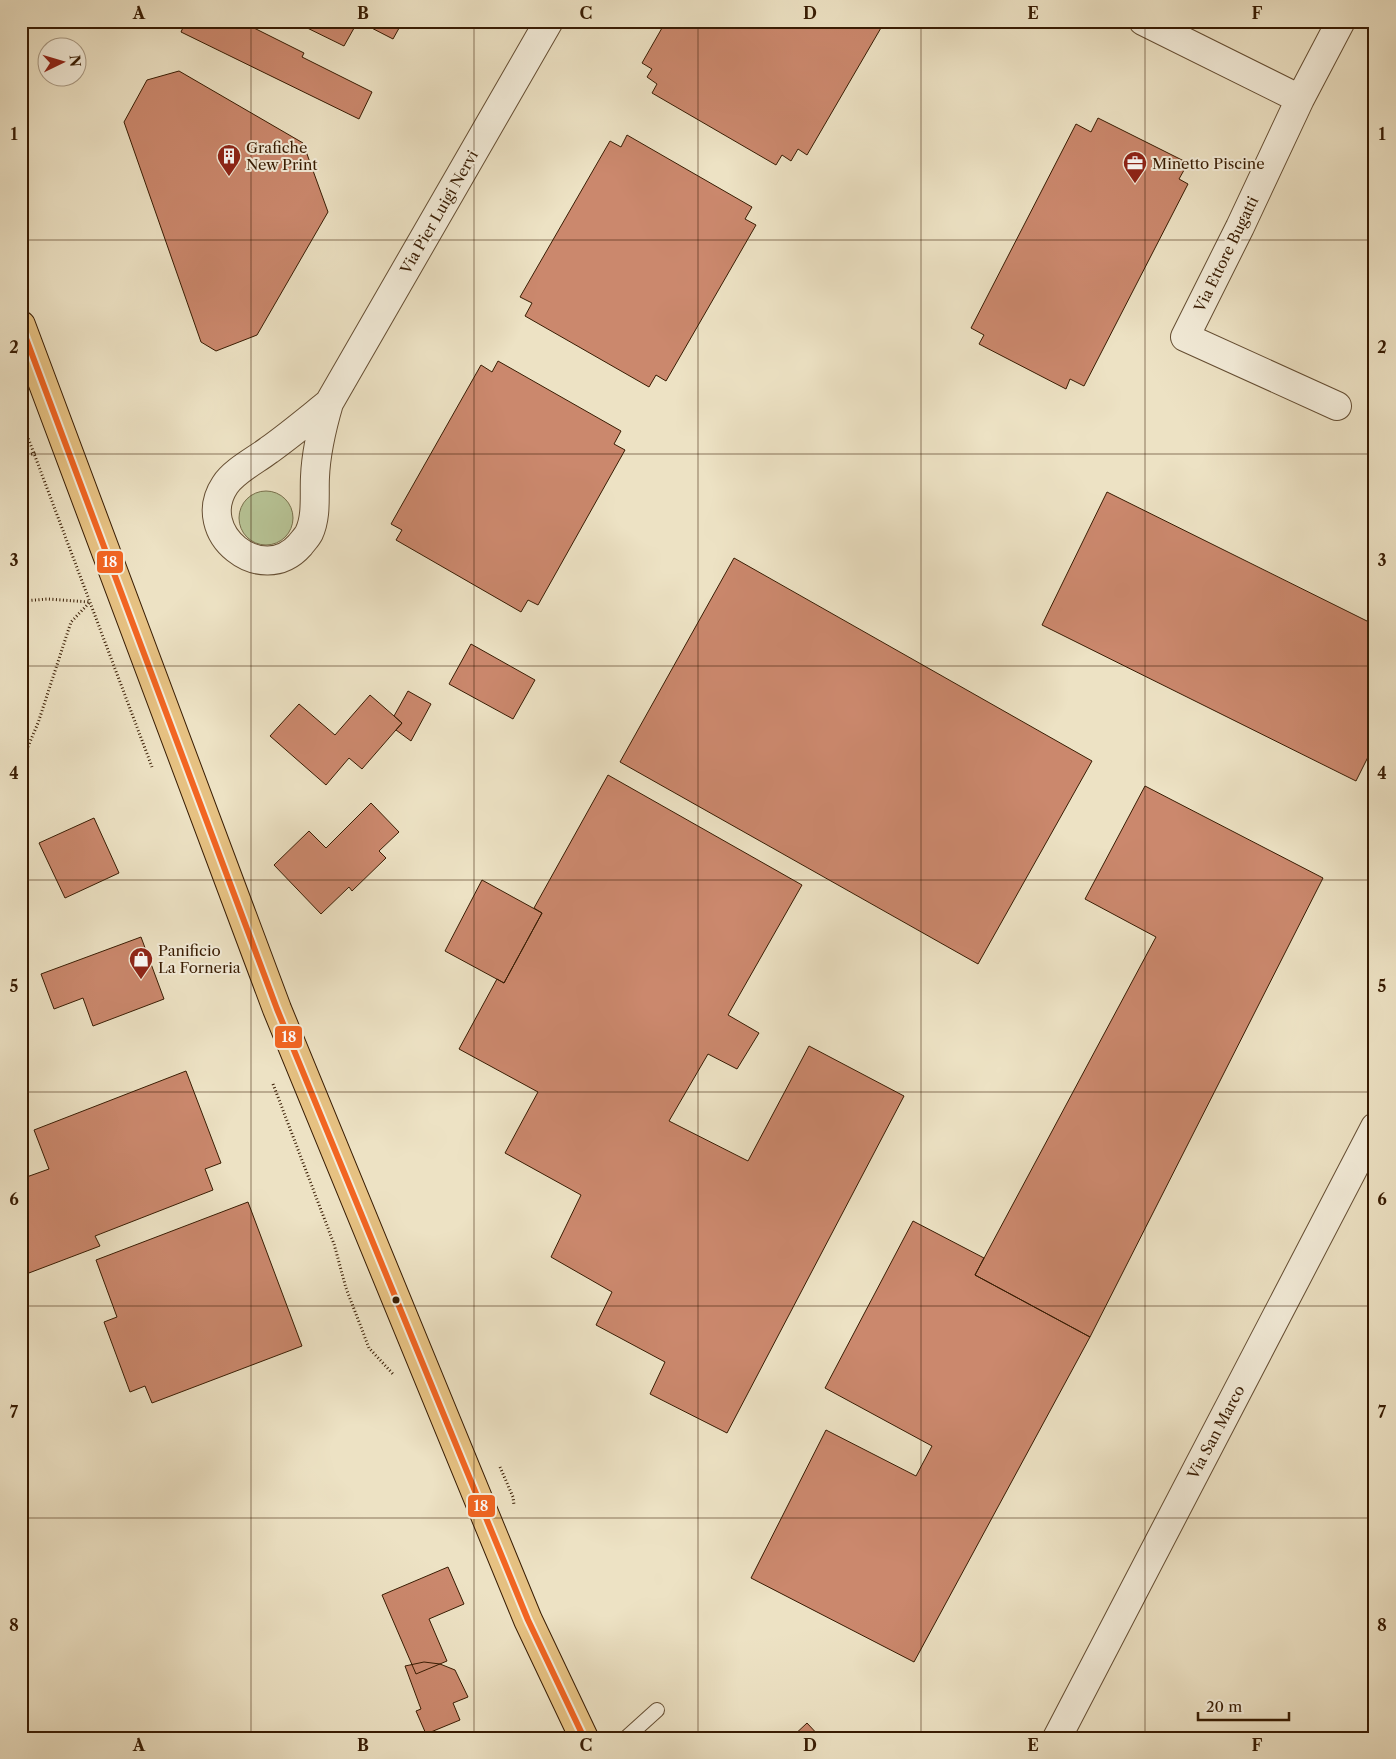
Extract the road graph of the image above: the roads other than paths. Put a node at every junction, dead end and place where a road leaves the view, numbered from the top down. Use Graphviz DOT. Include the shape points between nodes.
graph roads {
  1 [pos="549,21"];
  2 [pos="1143,21"];
  3 [pos="1341,21"];
  4 [pos="1300,99"];
  5 [pos="21,325"];
  6 [pos="329,403"];
  7 [pos="1337,406"];
  8 [pos="1375,1127"];
  9 [pos="657,1710"];
  10 [pos="584,1738"];
  11 [pos="626,1738"];
  12 [pos="1057,1738"];
  1 -- 6 [label="street, Via Pier Luigi Nervi"];
  2 -- 4 [label="street"];
  3 -- 4 [label="street, Via Ettore Bugatti"];
  4 -- 7 [label="street, Via Ettore Bugatti" via="1185,337"];
  5 -- 10 [label="main road" via="277,1009 528,1620"];
  6 -- 6 [label="street, Via Pier Luigi Nervi" via="224,485 217,517 227,542 244,556 267,561 283,558 294,552 309,534 314,517 317,450"];
  8 -- 12 [label="street, Via San Marco"];
  9 -- 11 [label="lane"];
}
